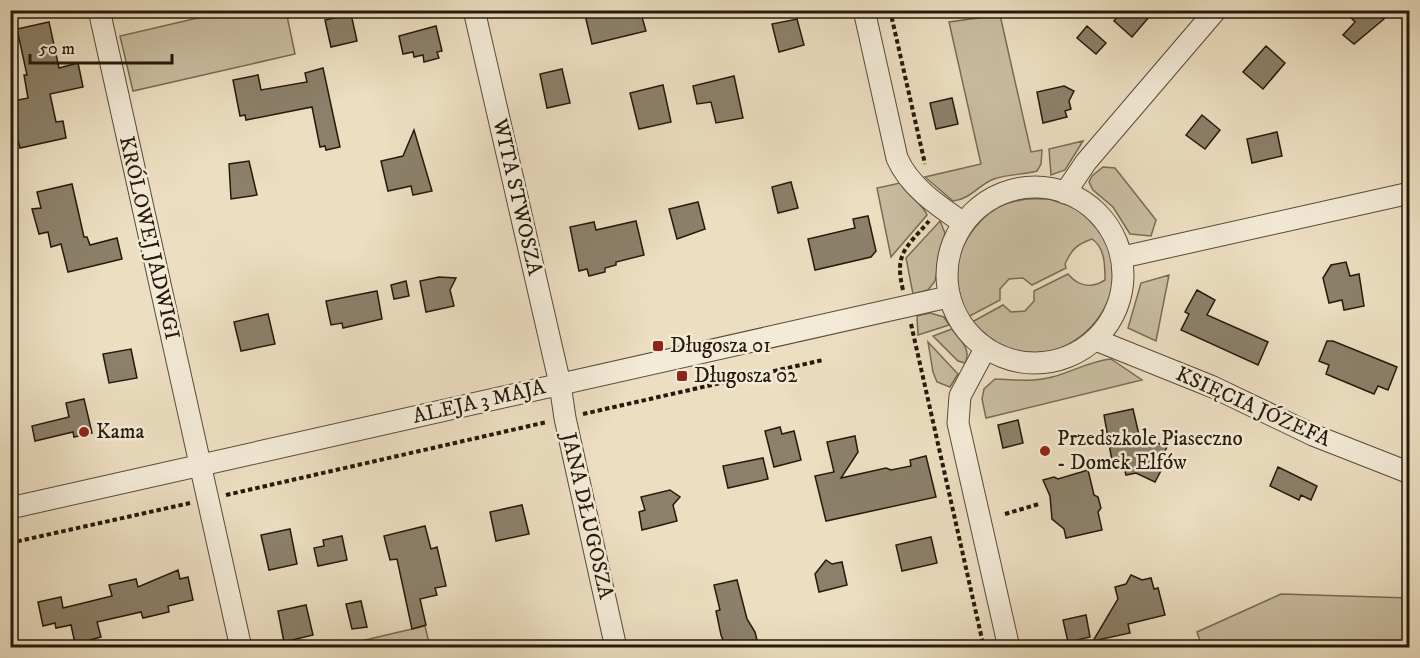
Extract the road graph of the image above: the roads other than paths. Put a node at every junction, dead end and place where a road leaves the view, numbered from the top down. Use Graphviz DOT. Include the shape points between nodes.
graph roads {
  1 [pos="99,10"];
  2 [pos="474,10"];
  3 [pos="864,10"];
  4 [pos="1216,10"];
  5 [pos="1065,193"];
  6 [pos="1410,193"];
  7 [pos="962,222"];
  8 [pos="1123,257"];
  9 [pos="948,297"];
  10 [pos="1096,340"];
  11 [pos="985,349"];
  12 [pos="560,384"];
  13 [pos="200,465"];
  14 [pos="1410,473"];
  15 [pos="10,508"];
  16 [pos="241,648"];
  17 [pos="616,648"];
  18 [pos="1009,648"];
  1 -- 13 [label="street, KRÓLOWEJ JADWIGI"];
  2 -- 12 [label="street, WITA STWOSZA"];
  3 -- 7 [label="street" via="903,172"];
  4 -- 5 [label="street" via="1086,162"];
  5 -- 7 [label="street" via="1039,187 1010,190 985,202"];
  5 -- 8 [label="street" via="1088,204 1110,226"];
  6 -- 8 [label="street"];
  7 -- 9 [label="street" via="947,267"];
  8 -- 10 [label="street" via="1123,285 1107,327"];
  9 -- 11 [label="street" via="960,322"];
  9 -- 12 [label="street, ALEJA 3 MAJA"];
  10 -- 11 [label="street" via="1070,357 1034,364 1005,359"];
  10 -- 14 [label="street, KSIĘCIA JÓZEFA"];
  11 -- 18 [label="street" via="960,396 958,423"];
  12 -- 13 [label="street, ALEJA 3 MAJA"];
  12 -- 17 [label="street, JANA DŁUGOSZA"];
  13 -- 15 [label="street, ALEJA 3 MAJA"];
  13 -- 16 [label="street, KRÓLOWEJ JADWIGI"];
}
